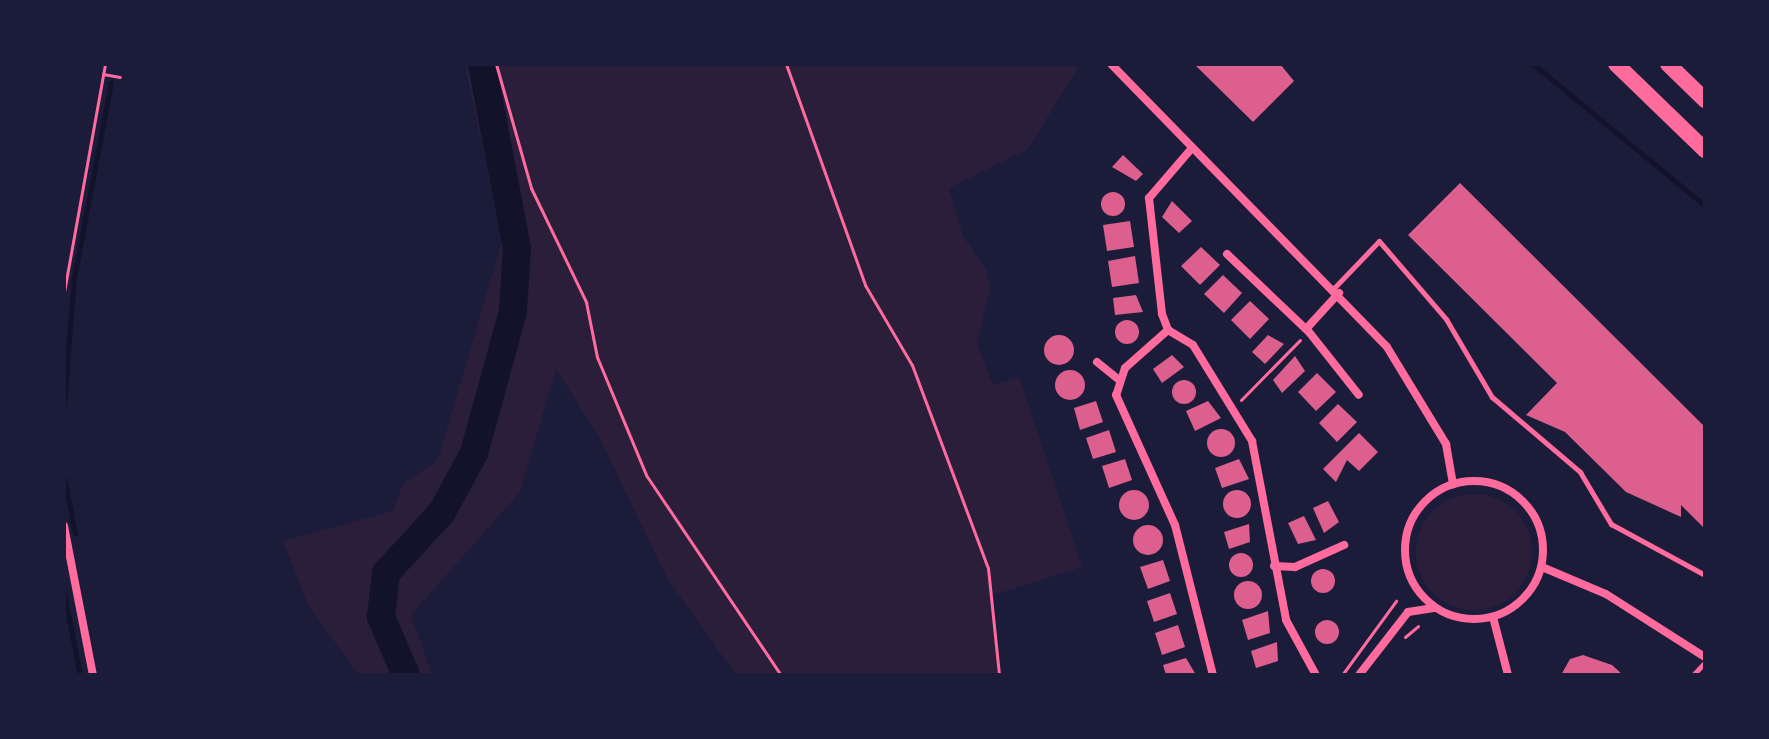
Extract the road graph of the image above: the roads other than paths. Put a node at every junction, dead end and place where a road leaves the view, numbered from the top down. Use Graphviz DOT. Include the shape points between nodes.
graph roads {
  1 [pos="1111,64"];
  2 [pos="1616,64"];
  3 [pos="1668,64"];
  4 [pos="1705,100"];
  5 [pos="1192,148"];
  6 [pos="1705,150"];
  7 [pos="1227,254"];
  8 [pos="1337,290"];
  9 [pos="1168,330"];
  10 [pos="1308,330"];
  11 [pos="1097,362"];
  12 [pos="1118,379"];
  13 [pos="1359,395"];
  14 [pos="1453,484"];
  15 [pos="64,526"];
  16 [pos="1344,545"];
  17 [pos="1274,566"];
  18 [pos="1542,567"];
  19 [pos="1705,575"];
  20 [pos="1434,608"];
  21 [pos="1493,617"];
  22 [pos="1705,659"];
  23 [pos="93,675"];
  24 [pos="1213,675"];
  25 [pos="1316,675"];
  26 [pos="1359,675"];
  27 [pos="1508,675"];
  28 [pos="1693,675"];
  1 -- 5 [label="street"];
  2 -- 6 [label="highway"];
  3 -- 4 [label="highway"];
  5 -- 8 [label="street"];
  5 -- 9 [label="street" via="1149,198"];
  7 -- 10 [label="street"];
  8 -- 10 [label="street"];
  8 -- 14 [label="street" via="1419,391 1446,444"];
  8 -- 19 [label="lane" via="1379,241 1446,319 1500,407 1580,472 1611,524"];
  9 -- 12 [label="street"];
  9 -- 17 [label="street" via="1193,345 1264,473"];
  10 -- 13 [label="street"];
  11 -- 12 [label="street"];
  12 -- 24 [label="street" via="1123,416 1175,525"];
  14 -- 18 [label="street" via="1494,484 1529,507 1541,536"];
  14 -- 20 [label="street" via="1433,494 1407,530 1408,575"];
  15 -- 23 [label="street"];
  16 -- 17 [label="street" via="1295,567"];
  17 -- 25 [label="street" via="1286,620"];
  18 -- 21 [label="street" via="1523,598"];
  18 -- 22 [label="street" via="1606,594"];
  20 -- 21 [label="street" via="1473,620"];
  20 -- 26 [label="street" via="1408,612"];
  21 -- 27 [label="street"];
  22 -- 28 [label="lane"];
}
